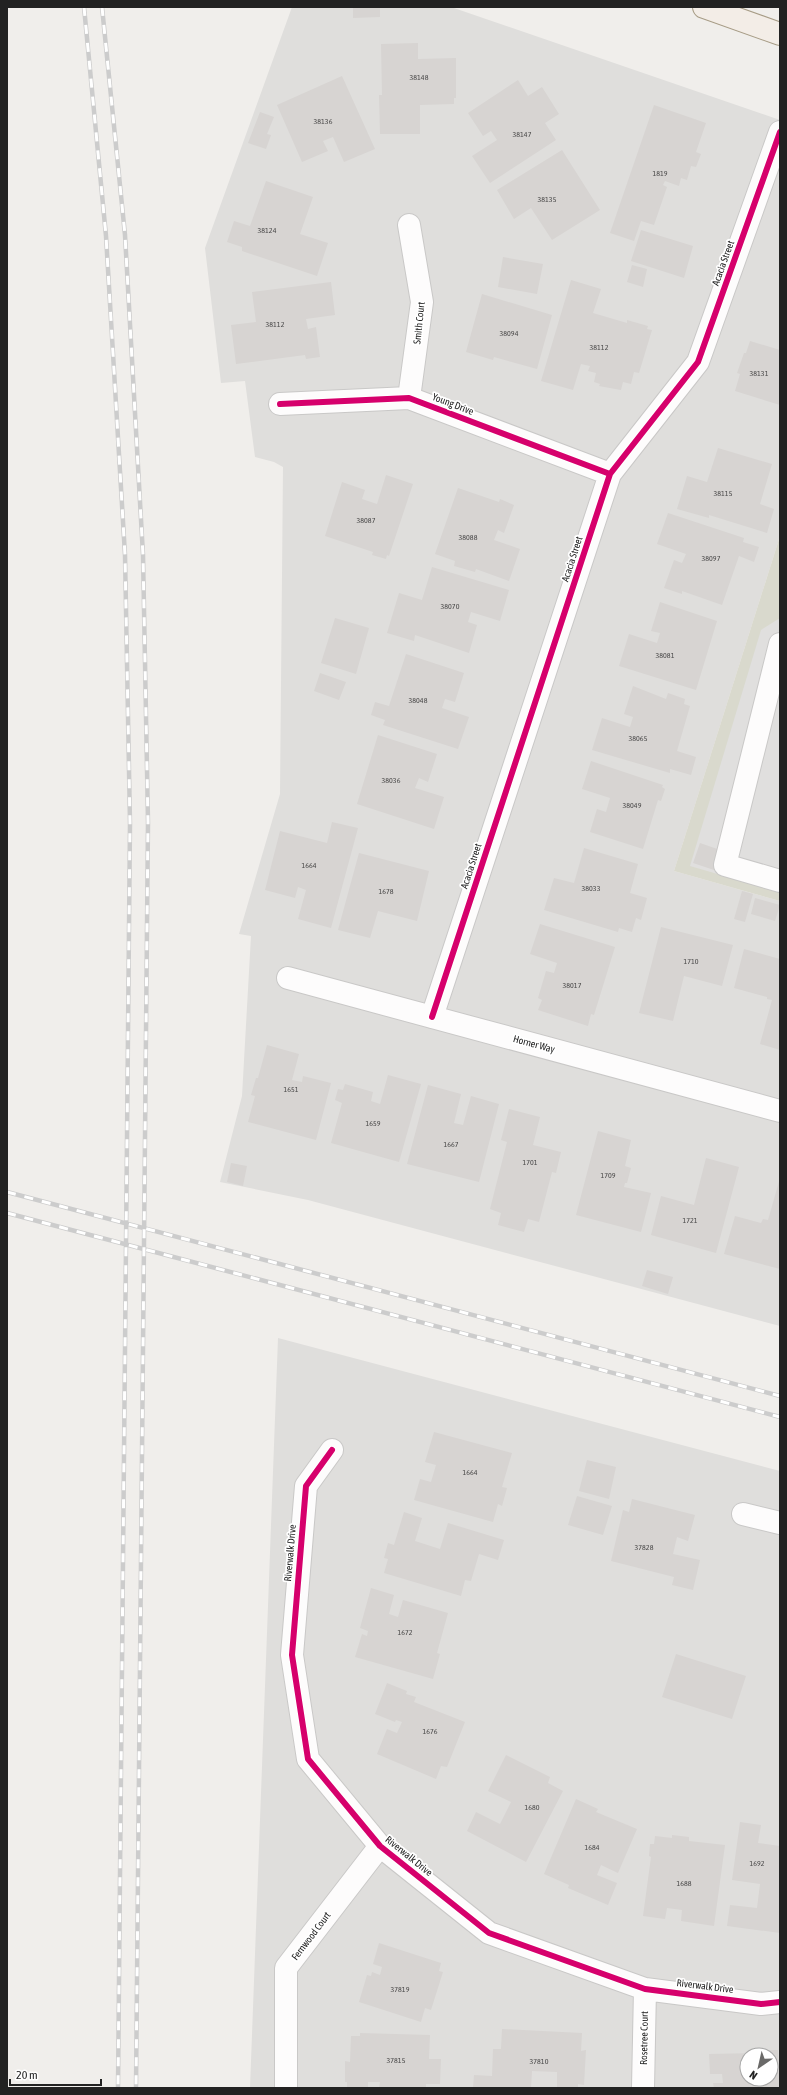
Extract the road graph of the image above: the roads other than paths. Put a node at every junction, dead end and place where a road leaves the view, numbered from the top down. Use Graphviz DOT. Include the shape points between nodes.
graph roads {
  1 [pos="704,7"];
  2 [pos="780,34"];
  3 [pos="780,132"];
  4 [pos="409,225"];
  5 [pos="409,398"];
  6 [pos="280,404"];
  7 [pos="610,474"];
  8 [pos="780,644"];
  9 [pos="780,881"];
  10 [pos="288,978"];
  11 [pos="432,1017"];
  12 [pos="780,1111"];
  13 [pos="332,1450"];
  14 [pos="743,1514"];
  15 [pos="780,1523"];
  16 [pos="380,1846"];
  17 [pos="645,1989"];
  18 [pos="780,2002"];
  19 [pos="286,2088"];
  20 [pos="643,2088"];
  1 -- 2 [label="main road"];
  3 -- 7 [label="street, Acacia Street" via="698,362"];
  4 -- 5 [label="street, Smith Court" via="422,302"];
  5 -- 6 [label="street, Young Drive"];
  5 -- 7 [label="street, Young Drive"];
  7 -- 11 [label="street, Acacia Street"];
  8 -- 9 [label="street" via="725,865"];
  10 -- 11 [label="street, Horner Way"];
  11 -- 12 [label="street, Horner Way"];
  13 -- 16 [label="street, Riverwalk Drive" via="306,1486 292,1655 308,1759"];
  14 -- 15 [label="street"];
  16 -- 17 [label="street, Riverwalk Drive" via="489,1933"];
  16 -- 19 [label="street, Fernwood Court" via="286,1968"];
  17 -- 18 [label="street, Riverwalk Drive" via="761,2004"];
  17 -- 20 [label="street, Rosetree Court"];
}
